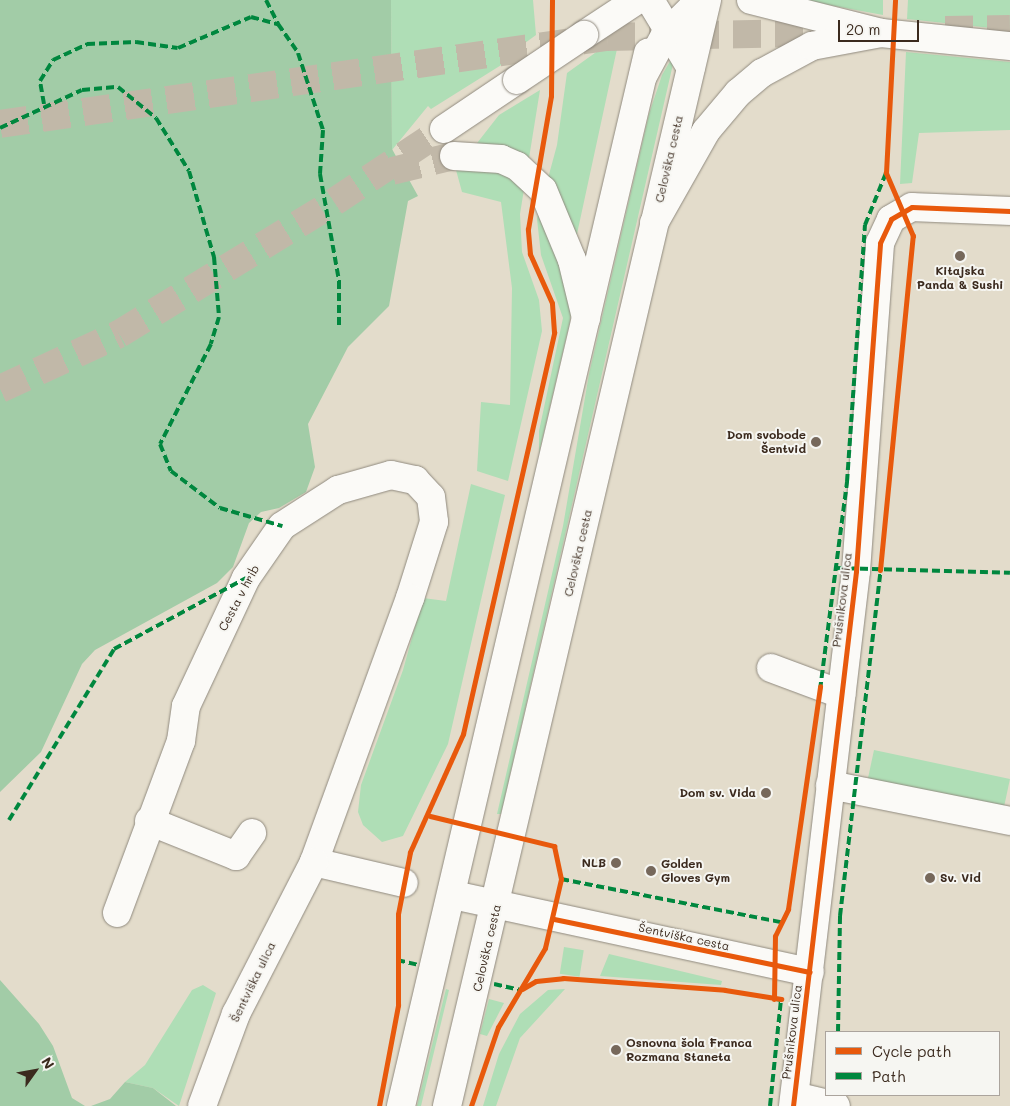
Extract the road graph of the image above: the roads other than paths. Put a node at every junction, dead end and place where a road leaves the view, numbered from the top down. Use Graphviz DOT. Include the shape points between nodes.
graph roads {
  1 [pos="700,0"];
  2 [pos="706,0"];
  3 [pos="750,0"];
  4 [pos="655,8"];
  5 [pos="894,34"];
  6 [pos="1010,46"];
  7 [pos="691,68"];
  8 [pos="444,129"];
  9 [pos="454,156"];
  10 [pos="1010,211"];
  11 [pos="654,222"];
  12 [pos="586,318"];
  13 [pos="771,668"];
  14 [pos="841,694"];
  15 [pos="830,785"];
  16 [pos="1010,820"];
  17 [pos="149,821"];
  18 [pos="252,832"];
  19 [pos="314,862"];
  20 [pos="404,883"];
  21 [pos="453,895"];
  22 [pos="496,905"];
  23 [pos="117,913"];
  24 [pos="810,972"];
  25 [pos="794,1101"];
  26 [pos="202,1106"];
  27 [pos="401,1106"];
  28 [pos="447,1106"];
  29 [pos="836,1106"];
  1 -- 4 [label="main road"];
  2 -- 7 [label="main road, Celovška cesta"];
  3 -- 5 [label="main road"];
  4 -- 7 [label="main road"];
  4 -- 8 [label="main road, bridge" via="584,35"];
  4 -- 12 [label="main road" via="643,76"];
  5 -- 6 [label="main road"];
  5 -- 11 [label="main road" via="812,46 751,83 706,131"];
  7 -- 11 [label="main road, Celovška cesta"];
  9 -- 12 [label="main road" via="486,156 517,166 543,190 572,260"];
  10 -- 14 [label="main road, Prušnikova ulica" via="920,205 902,210 883,231 856,571"];
  11 -- 22 [label="main road, Celovška cesta"];
  12 -- 21 [label="main road"];
  13 -- 14 [label="main road"];
  14 -- 15 [label="main road, Prušnikova ulica"];
  15 -- 16 [label="main road"];
  15 -- 24 [label="main road, Prušnikova ulica"];
  17 -- 18 [label="main road" via="236,856"];
  17 -- 19 [label="main road, Cesta v hrib" via="181,741 186,706 246,578 282,526 338,490 365,479 391,475 415,480 430,497 434,522"];
  17 -- 23 [label="main road, Cesta v hrib"];
  19 -- 20 [label="main road"];
  19 -- 26 [label="main road, Šentviška ulica" via="236,1014"];
  21 -- 22 [label="main road, Šentviška cesta"];
  21 -- 27 [label="main road"];
  22 -- 24 [label="main road, Šentviška cesta"];
  22 -- 28 [label="main road, Celovška cesta"];
  24 -- 25 [label="main road, Prušnikova ulica"];
  25 -- 29 [label="main road"];
}
